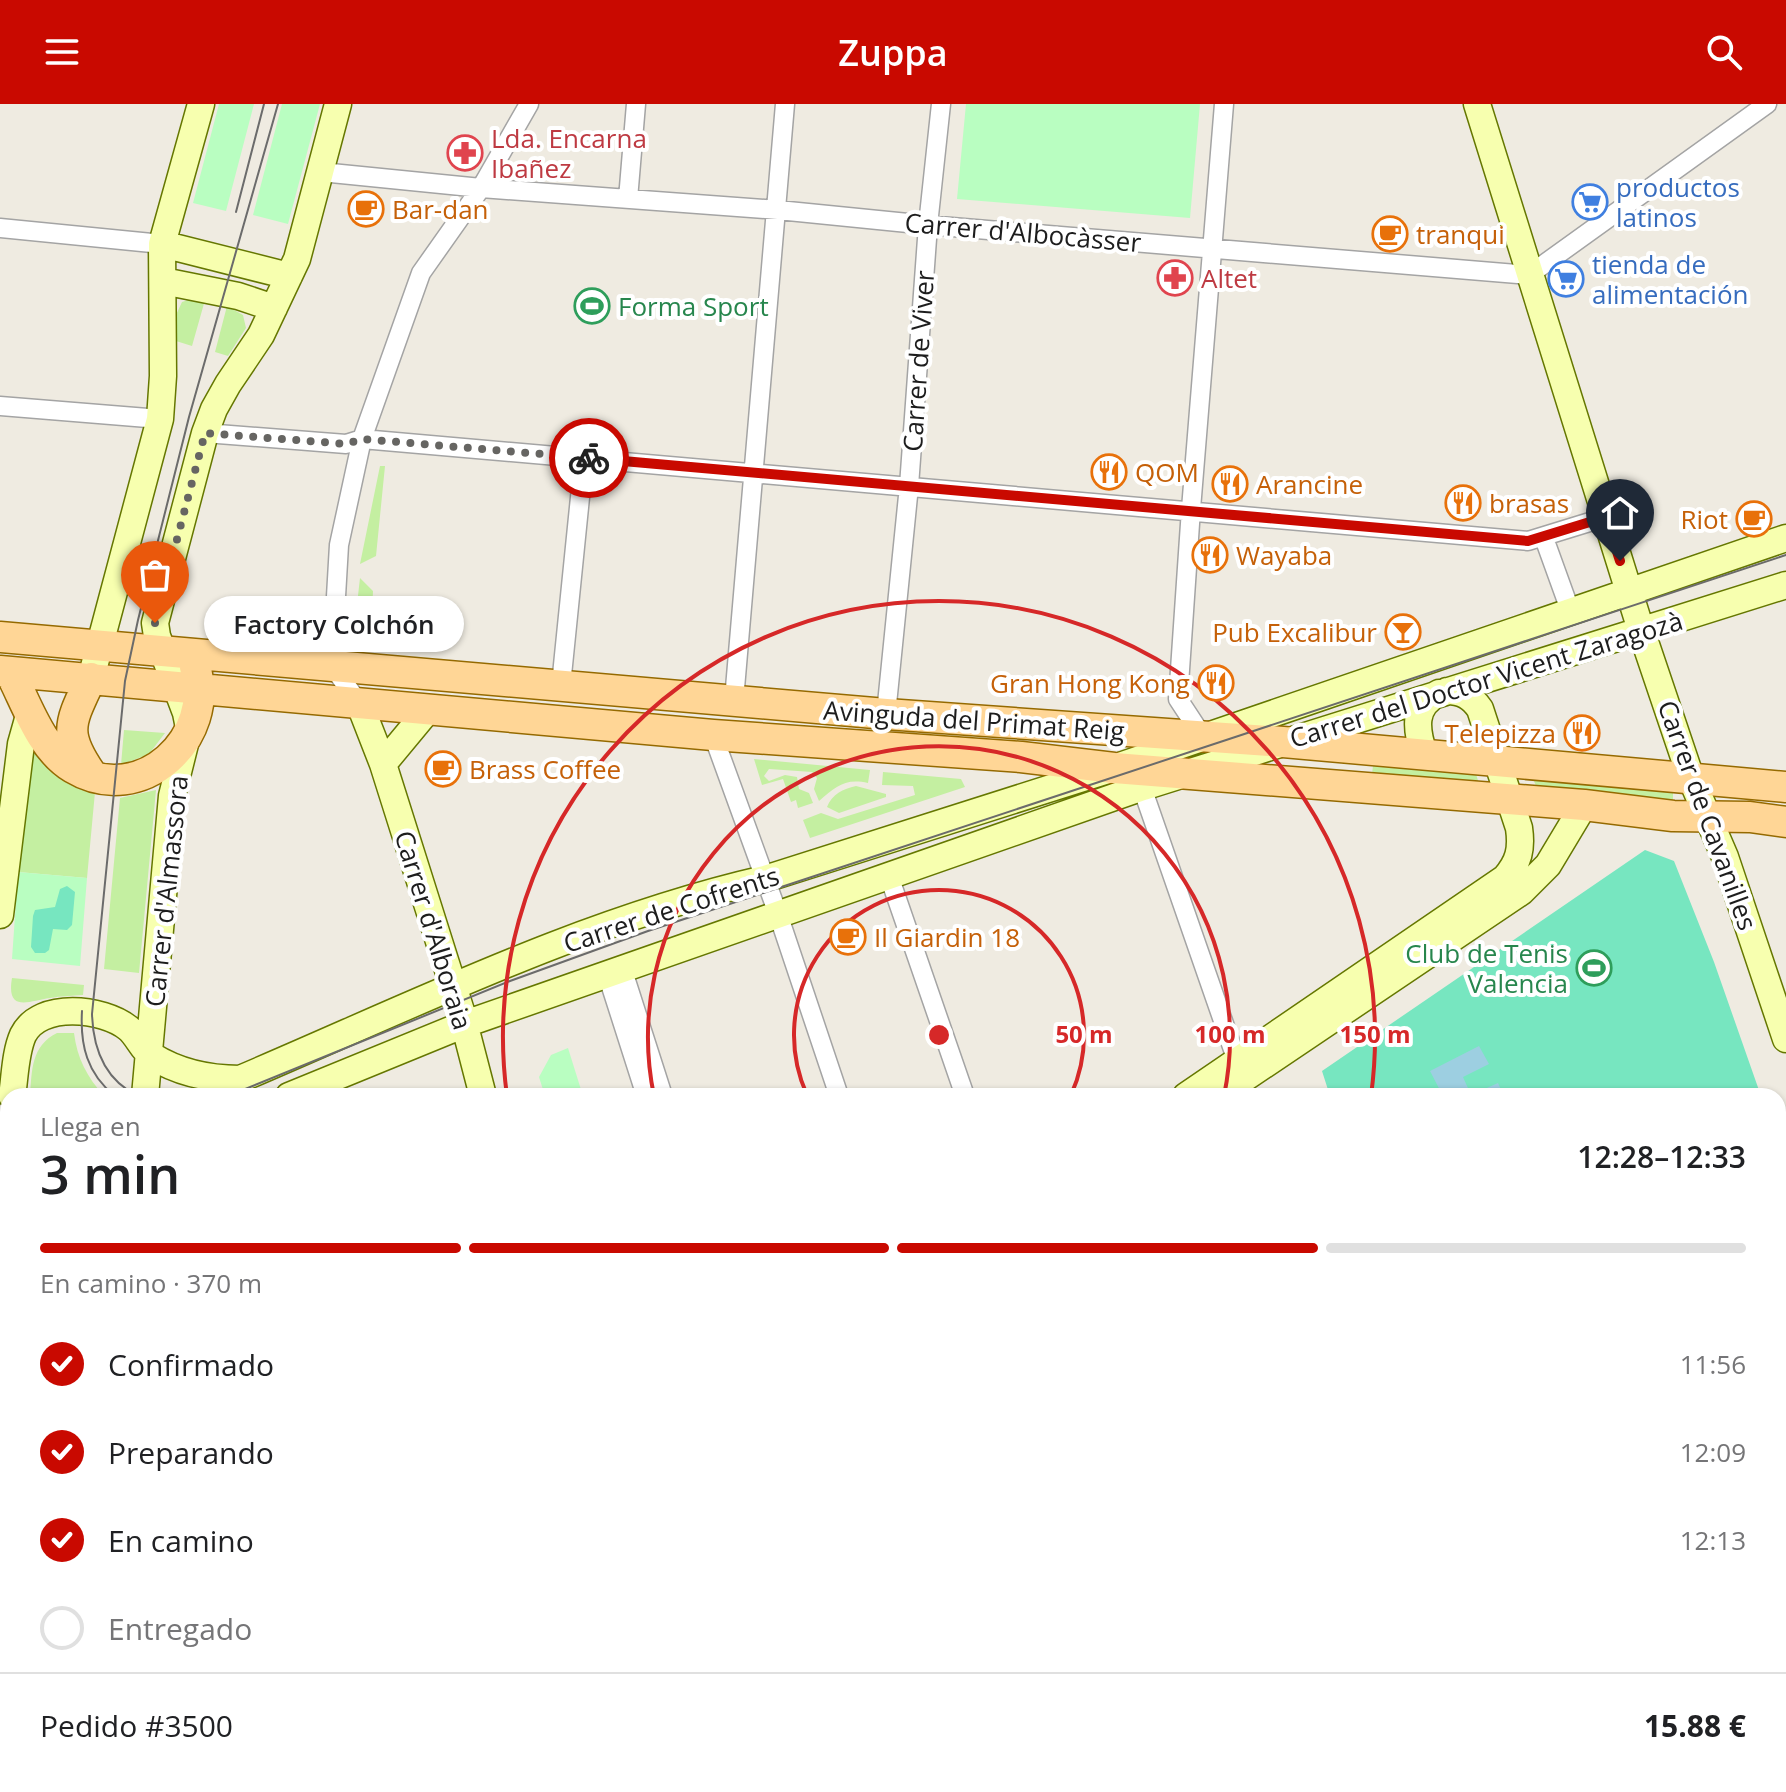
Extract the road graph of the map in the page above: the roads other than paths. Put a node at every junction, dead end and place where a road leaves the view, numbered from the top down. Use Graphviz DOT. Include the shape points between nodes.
graph roads {
  1 [pos="201,104"];
  2 [pos="338,104"];
  3 [pos="529,104"];
  4 [pos="636,104"];
  5 [pos="785,104"];
  6 [pos="941,104"];
  7 [pos="1224,104"];
  8 [pos="1477,104"];
  9 [pos="1767,104"];
  10 [pos="321,172"];
  11 [pos="481,188"];
  12 [pos="628,199"];
  13 [pos="778,210"];
  14 [pos="928,225"];
  15 [pos="0,228"];
  16 [pos="162,244"];
  17 [pos="1213,247"];
  18 [pos="1529,275"];
  19 [pos="289,276"];
  20 [pos="163,281"];
  21 [pos="274,308"];
  22 [pos="0,406"];
  23 [pos="160,419"];
  24 [pos="205,433"];
  25 [pos="362,439"];
  26 [pos="584,458"];
  27 [pos="755,472"];
  28 [pos="909,486"];
  29 [pos="1191,509"];
  30 [pos="1606,517"];
  31 [pos="1544,538"];
  32 [pos="1786,538"];
  33 [pos="1786,585"];
  34 [pos="1629,591"];
  35 [pos="1570,610"];
  36 [pos="1641,630"];
  37 [pos="0,637"];
  38 [pos="101,645"];
  39 [pos="174,652"];
  40 [pos="332,665"];
  41 [pos="5,671"];
  42 [pos="57,675"];
  43 [pos="91,678"];
  44 [pos="561,685"];
  45 [pos="188,686"];
  46 [pos="1443,692"];
  47 [pos="734,700"];
  48 [pos="360,705"];
  49 [pos="427,711"];
  50 [pos="30,712"];
  51 [pos="886,714"];
  52 [pos="189,728"];
  53 [pos="713,735"];
  54 [pos="1203,737"];
  55 [pos="1283,742"];
  56 [pos="10,747"];
  57 [pos="1424,754"];
  58 [pos="1498,762"];
  59 [pos="383,764"];
  60 [pos="1186,773"];
  61 [pos="92,775"];
  62 [pos="1131,775"];
  63 [pos="1691,778"];
  64 [pos="1786,787"];
  65 [pos="1510,799"];
  66 [pos="1584,805"];
  67 [pos="1708,815"];
  68 [pos="1786,822"];
  69 [pos="889,876"];
  70 [pos="765,879"];
  71 [pos="778,914"];
  72 [pos="0,915"];
  73 [pos="615,971"];
  74 [pos="453,987"];
  75 [pos="465,1024"];
  76 [pos="636,1034"];
  77 [pos="1786,1039"];
  78 [pos="1266,1052"];
  79 [pos="149,1055"];
  80 [pos="1237,1061"];
  81 [pos="14,1088"];
  82 [pos="146,1088"];
  83 [pos="309,1088"];
  84 [pos="481,1088"];
  85 [pos="645,1088"];
  86 [pos="660,1088"];
  87 [pos="836,1088"];
  88 [pos="962,1088"];
  89 [pos="1219,1088"];
  90 [pos="1219,1088"];
  1 -- 16 [label="street"];
  2 -- 10 [label="street"];
  3 -- 11 [label="street"];
  4 -- 12 [label="street"];
  5 -- 13 [label="street"];
  6 -- 14 [label="street, Carrer de Viver"];
  7 -- 17 [label="street"];
  8 -- 18 [label="street, Carrer de Cavanilles"];
  9 -- 18 [label="street"];
  10 -- 11 [label="street, Carrer d'Albocàsser"];
  10 -- 19 [label="street"];
  11 -- 12 [label="street, Carrer d'Albocàsser"];
  11 -- 25 [label="street" via="421,273"];
  12 -- 13 [label="street, Carrer d'Albocàsser"];
  13 -- 14 [label="street, Carrer d'Albocàsser"];
  13 -- 27 [label="street"];
  14 -- 17 [label="street, Carrer d'Albocàsser"];
  14 -- 28 [label="street, Carrer de Viver"];
  15 -- 16 [label="street"];
  16 -- 19 [label="street"];
  16 -- 20 [label="street"];
  17 -- 18 [label="street, Carrer d'Albocàsser"];
  17 -- 29 [label="street"];
  18 -- 30 [label="street, Carrer de Cavanilles"];
  19 -- 21 [label="street"];
  20 -- 21 [label="street"];
  20 -- 23 [label="street"];
  21 -- 24 [label="street"];
  22 -- 23 [label="street"];
  23 -- 38 [label="street"];
  24 -- 25 [label="street" via="346,444"];
  24 -- 39 [label="street" via="155,623"];
  25 -- 26 [label="street"];
  25 -- 40 [label="street" via="339,545"];
  26 -- 27 [label="street"];
  26 -- 44 [label="street"];
  27 -- 28 [label="street"];
  27 -- 47 [label="street"];
  28 -- 29 [label="street"];
  28 -- 51 [label="street, Carrer de Viver"];
  29 -- 31 [label="street" via="1528,541"];
  29 -- 54 [label="street" via="1178,699"];
  30 -- 31 [label="street"];
  30 -- 34 [label="street, Carrer de Cavanilles"];
  31 -- 35 [label="street"];
  32 -- 34 [label="street, Carrer del Doctor Vicent Zaragozà"];
  33 -- 36 [label="street, Carrer del Doctor Vicent Zaragozà"];
  34 -- 35 [label="street, Carrer del Doctor Vicent Zaragozà"];
  34 -- 36 [label="street, Carrer de Cavanilles"];
  35 -- 54 [label="street, Carrer del Doctor Vicent Zaragozà"];
  36 -- 46 [label="street, Carrer del Doctor Vicent Zaragozà"];
  36 -- 63 [label="street, Carrer de Cavanilles"];
  37 -- 38 [label="main road, Avinguda del Primat Reig"];
  38 -- 39 [label="main road, Avinguda del Primat Reig"];
  38 -- 42 [label="main road"];
  38 -- 43 [label="street"];
  39 -- 40 [label="main road, Avinguda del Primat Reig"];
  39 -- 45 [label="main road" via="196,669"];
  40 -- 44 [label="main road, Avinguda del Primat Reig"];
  40 -- 48 [label="street"];
  41 -- 42 [label="main road, Avinguda del Primat Reig"];
  41 -- 50 [label="main road"];
  42 -- 43 [label="main road, Avinguda del Primat Reig"];
  42 -- 50 [label="main road"];
  43 -- 45 [label="main road, Avinguda del Primat Reig"];
  43 -- 61 [label="main road" via="73,718 72,738"];
  44 -- 47 [label="main road, Avinguda del Primat Reig"];
  45 -- 48 [label="main road, Avinguda del Primat Reig"];
  45 -- 52 [label="main road" via="199,707"];
  46 -- 55 [label="street, Carrer del Doctor Vicent Zaragozà"];
  46 -- 57 [label="street" via="1424,705 1417,719"];
  46 -- 58 [label="street" via="1460,692 1475,702"];
  47 -- 51 [label="main road, Avinguda del Primat Reig"];
  48 -- 49 [label="main road, Avinguda del Primat Reig"];
  48 -- 59 [label="street, Carrer d'Alboraia"];
  49 -- 53 [label="main road, Avinguda del Primat Reig"];
  49 -- 59 [label="street"];
  50 -- 56 [label="street"];
  50 -- 61 [label="main road" via="55,753 75,770"];
  51 -- 54 [label="main road, Avinguda del Primat Reig"];
  52 -- 61 [label="main road" via="177,752 148,774 114,780"];
  52 -- 79 [label="street, Carrer d'Almassora" via="172,796"];
  53 -- 62 [label="main road, Avinguda del Primat Reig" via="1021,757"];
  53 -- 70 [label="street"];
  54 -- 55 [label="main road, Avinguda del Primat Reig"];
  54 -- 62 [label="street, Carrer de Cofrents"];
  55 -- 57 [label="main road, Avinguda del Primat Reig"];
  55 -- 60 [label="street, Carrer del Doctor Vicent Zaragozà"];
  56 -- 72 [label="street"];
  57 -- 58 [label="main road, Avinguda del Primat Reig"];
  58 -- 63 [label="main road, Avinguda del Primat Reig"];
  58 -- 65 [label="street"];
  59 -- 74 [label="street, Carrer d'Alboraia"];
  60 -- 62 [label="main road, Avinguda del Primat Reig"];
  60 -- 65 [label="main road, Avinguda del Primat Reig"];
  62 -- 69 [label="street, Carrer de Cofrents"];
  62 -- 70 [label="street, Carrer de Cofrents"];
  62 -- 80 [label="street"];
  63 -- 64 [label="main road, Avinguda del Primat Reig"];
  63 -- 67 [label="street, Carrer de Cavanilles"];
  65 -- 66 [label="main road, Avinguda del Primat Reig"];
  65 -- 78 [label="street" via="1521,848 1505,878"];
  66 -- 67 [label="main road, Avinguda del Primat Reig"];
  66 -- 78 [label="street" via="1548,865 1521,892"];
  67 -- 68 [label="main road, Avinguda del Primat Reig"];
  67 -- 77 [label="street, Carrer de Cavanilles"];
  69 -- 71 [label="street, Carrer de Cofrents"];
  69 -- 88 [label="street"];
  70 -- 71 [label="street"];
  70 -- 74 [label="street, Carrer de Cofrents" via="572,939"];
  71 -- 73 [label="street, Carrer de Cofrents"];
  71 -- 87 [label="street"];
  73 -- 75 [label="street, Carrer de Cofrents"];
  73 -- 76 [label="street"];
  74 -- 75 [label="street, Carrer d'Alboraia"];
  74 -- 79 [label="street, Carrer de Cofrents" via="240,1079 206,1079"];
  75 -- 83 [label="street, Carrer de Cofrents"];
  75 -- 84 [label="street, Carrer d'Alboraia"];
  76 -- 85 [label="street"];
  76 -- 86 [label="street"];
  78 -- 80 [label="street"];
  78 -- 90 [label="street"];
  79 -- 81 [label="street, Carrer d'Almassora" via="130,1029 109,1016 48,1014 24,1033"];
  79 -- 82 [label="street, Carrer d'Almassora"];
  80 -- 89 [label="street"];
}
